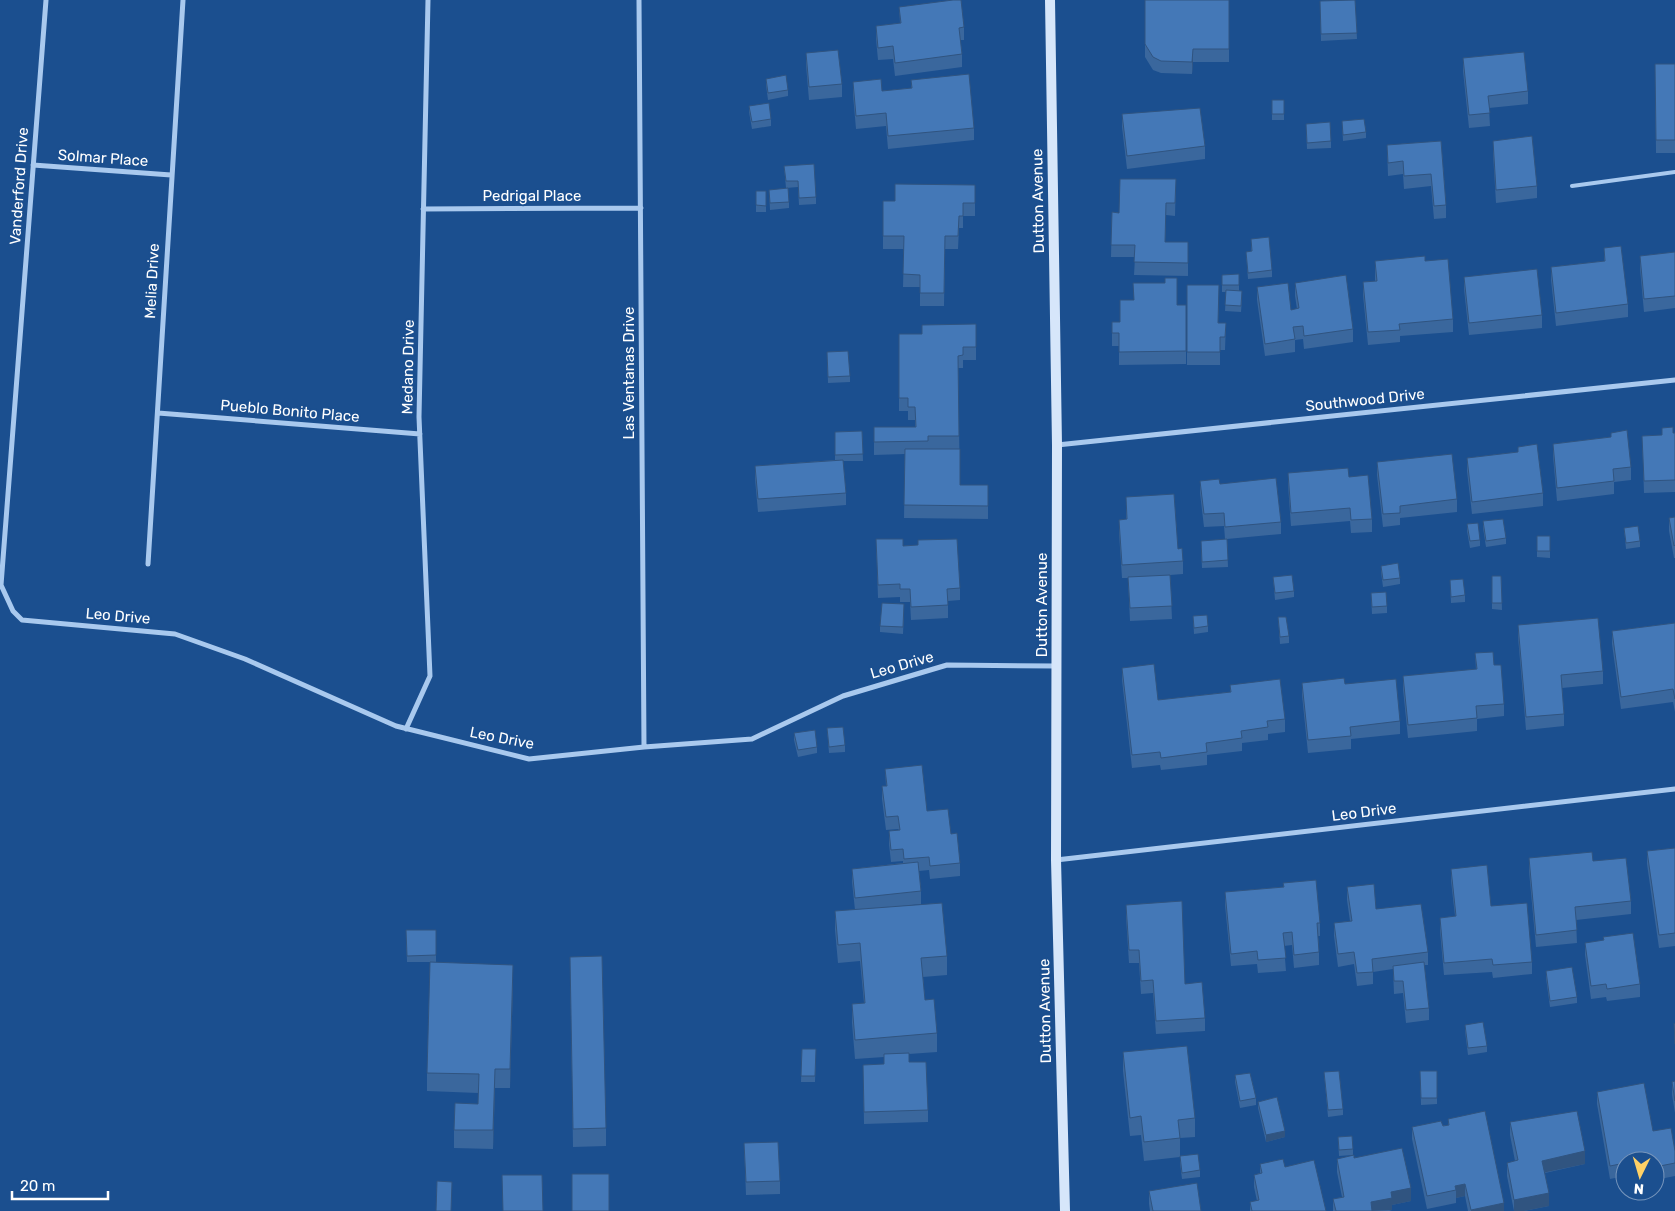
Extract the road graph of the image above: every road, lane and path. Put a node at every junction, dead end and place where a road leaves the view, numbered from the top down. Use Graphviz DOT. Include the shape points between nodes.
graph roads {
  1 [pos="46,0"];
  2 [pos="183,0"];
  3 [pos="428,0"];
  4 [pos="639,0"];
  5 [pos="1050,0"];
  6 [pos="33,165"];
  7 [pos="1675,172"];
  8 [pos="171,175"];
  9 [pos="1572,186"];
  10 [pos="641,208"];
  11 [pos="423,209"];
  12 [pos="1675,380"];
  13 [pos="158,413"];
  14 [pos="420,434"];
  15 [pos="1057,445"];
  16 [pos="148,564"];
  17 [pos="13,611"];
  18 [pos="1057,666"];
  19 [pos="406,728"];
  20 [pos="644,747"];
  21 [pos="1675,788"];
  22 [pos="1056,860"];
  23 [pos="1065,1211"];
  1 -- 6 [label="street, Vanderford Drive"];
  2 -- 8 [label="street, Melia Drive"];
  3 -- 11 [label="street, Medano Drive"];
  4 -- 10 [label="street, Las Ventanas Drive"];
  5 -- 15 [label="main road, Dutton Avenue"];
  6 -- 8 [label="street, Solmar Place"];
  6 -- 17 [label="street, Vanderford Drive" via="0,585"];
  7 -- 9 [label="lane"];
  8 -- 13 [label="street, Melia Drive"];
  10 -- 11 [label="street, Pedrigal Place"];
  10 -- 20 [label="street, Las Ventanas Drive"];
  11 -- 14 [label="street, Medano Drive"];
  12 -- 15 [label="street, Southwood Drive"];
  13 -- 14 [label="street, Pueblo Bonito Place"];
  13 -- 16 [label="street, Melia Drive"];
  14 -- 19 [label="street, Medano Drive" via="430,676"];
  15 -- 18 [label="main road, Dutton Avenue"];
  17 -- 19 [label="street, Leo Drive" via="22,620 175,634 245,659"];
  18 -- 20 [label="street, Leo Drive" via="948,665 843,696 752,739"];
  18 -- 22 [label="main road, Dutton Avenue"];
  19 -- 20 [label="street, Leo Drive" via="529,759"];
  21 -- 22 [label="street, Leo Drive"];
  22 -- 23 [label="main road, Dutton Avenue"];
}
